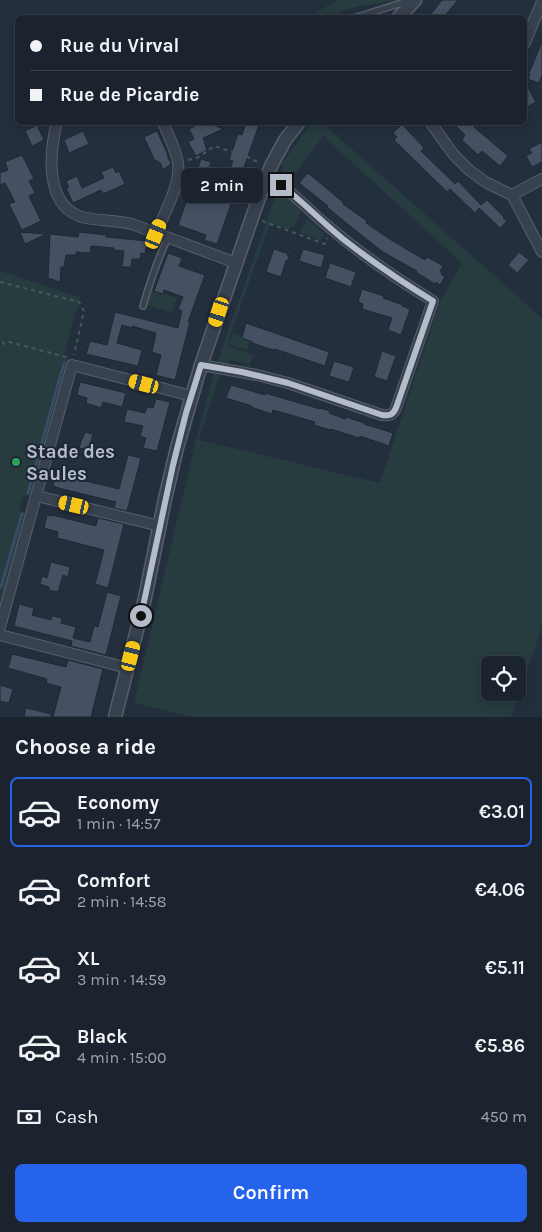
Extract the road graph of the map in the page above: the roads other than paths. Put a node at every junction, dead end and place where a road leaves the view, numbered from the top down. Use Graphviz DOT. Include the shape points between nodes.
graph roads {
  1 [pos="413,0"];
  2 [pos="542,1"];
  3 [pos="364,15"];
  4 [pos="400,15"];
  5 [pos="527,38"];
  6 [pos="56,125"];
  7 [pos="164,125"];
  8 [pos="298,125"];
  9 [pos="432,125"];
  10 [pos="268,173"];
  11 [pos="542,179"];
  12 [pos="512,195"];
  13 [pos="156,234"];
  14 [pos="168,238"];
  15 [pos="542,252"];
  16 [pos="236,263"];
  17 [pos="143,306"];
  18 [pos="201,365"];
  19 [pos="192,396"];
  20 [pos="37,496"];
  21 [pos="160,526"];
  22 [pos="0,627"];
  23 [pos="0,636"];
  24 [pos="128,668"];
  25 [pos="115,717"];
  1 -- 3 [label="lane"];
  1 -- 4 [label="street"];
  2 -- 5 [label="street"];
  6 -- 13 [label="street" via="51,166 57,194 65,206 85,218 122,222"];
  7 -- 13 [label="street" via="178,170"];
  8 -- 10 [label="street" via="282,145"];
  9 -- 12 [label="street" via="469,170"];
  10 -- 16 [label="street"];
  10 -- 18 [label="street" via="331,229 433,301 391,415 382,415 288,383"];
  11 -- 12 [label="street"];
  12 -- 15 [label="street"];
  13 -- 14 [label="street"];
  14 -- 16 [label="street"];
  14 -- 17 [label="lane" via="159,255"];
  16 -- 18 [label="street"];
  18 -- 19 [label="street"];
  19 -- 20 [label="street" via="73,362"];
  19 -- 21 [label="street"];
  20 -- 21 [label="street"];
  20 -- 22 [label="street"];
  21 -- 24 [label="street"];
  23 -- 24 [label="street"];
  24 -- 25 [label="street"];
}
